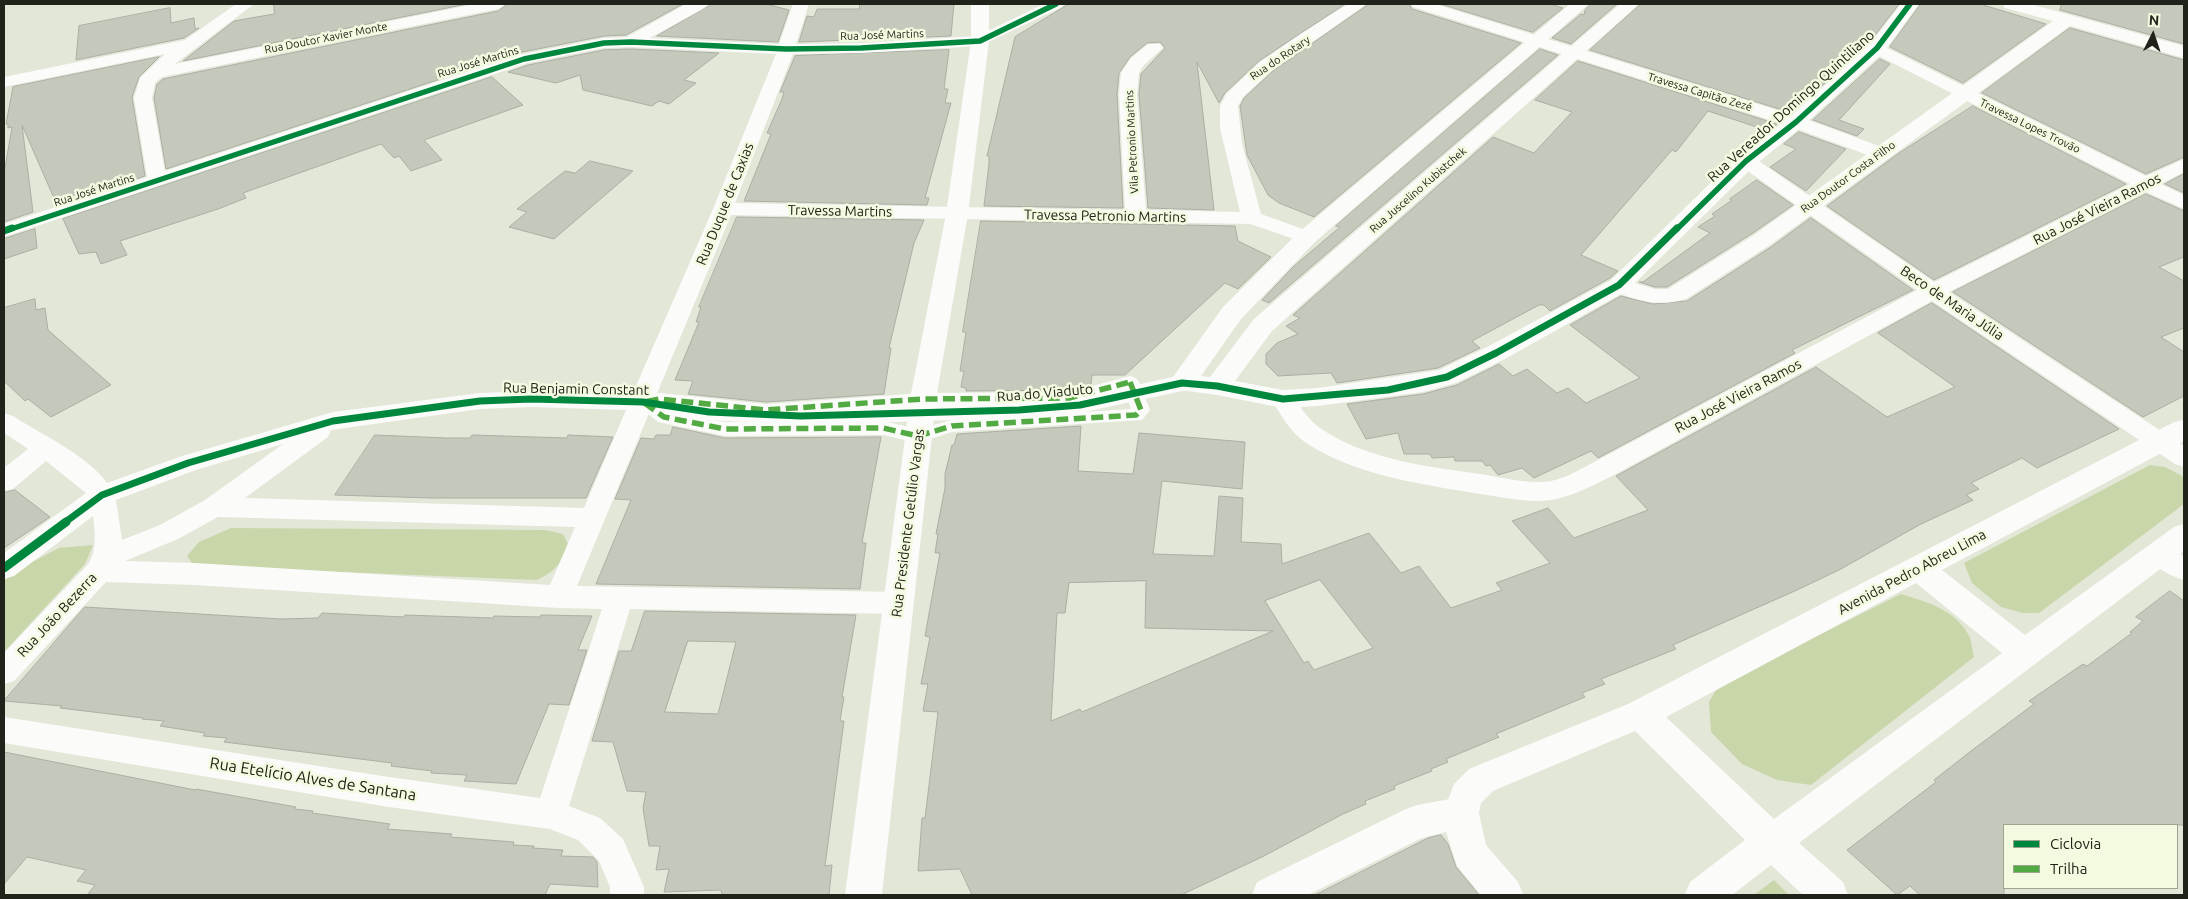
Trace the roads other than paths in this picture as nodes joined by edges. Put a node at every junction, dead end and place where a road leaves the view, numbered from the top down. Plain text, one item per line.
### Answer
1 (246, 4) edge
2 (498, 4) edge
3 (702, 4) edge
4 (801, 4) edge
5 (980, 4) edge
6 (1056, 4) edge
7 (1359, 4) edge
8 (1419, 4) edge
9 (1580, 4) edge
10 (1630, 4) edge
11 (1910, 4) edge
12 (2010, 4) edge
13 (2066, 20) junction
14 (980, 41) junction
15 (631, 42) junction
16 (1537, 42) junction
17 (195, 43) junction
18 (1154, 48) dead end
19 (1877, 48) junction
20 (786, 49) junction
21 (2184, 52) edge
22 (1575, 53) junction
23 (154, 73) junction
24 (4, 82) edge
25 (1964, 94) junction
26 (1796, 122) junction
27 (1880, 154) junction
28 (1746, 161) junction
29 (2184, 165) edge
30 (157, 181) junction
31 (2148, 183) junction
32 (2184, 203) edge
33 (1810, 206) junction
34 (723, 209) junction
35 (958, 214) junction
36 (1136, 216) junction
37 (1252, 218) junction
38 (4, 231) edge
39 (1307, 237) junction
40 (1619, 285) junction
41 (1933, 291) junction
42 (1232, 312) junction
43 (1263, 324) junction
44 (1182, 383) junction
45 (1217, 386) junction
46 (1283, 399) junction
47 (643, 402) junction
48 (917, 416) junction
49 (333, 421) junction
50 (4, 422) edge
51 (2176, 443) edge
52 (44, 448) junction
53 (4, 482) edge
54 (102, 495) junction
55 (214, 508) junction
56 (592, 518) junction
57 (2176, 552) edge
58 (103, 564) junction
59 (4, 568) edge
60 (1918, 568) junction
61 (559, 597) junction
62 (619, 599) junction
63 (898, 603) junction
64 (2026, 654) junction
65 (4, 672) edge
66 (1640, 714) junction
67 (4, 730) edge
68 (1461, 813) junction
69 (551, 814) junction
70 (1772, 842) junction
71 (627, 895) edge
72 (863, 895) edge
73 (1270, 895) edge
74 (1505, 895) edge
75 (1703, 895) edge
76 (1830, 895) edge

1 - 17 street
2 - 23 street, Rua Doutor Xavier Monte
3 - 15 street
4 - 20 street, Rua Duque de Caxias
5 - 14 street, Rua Presidente Getúlio Vargas
6 - 14 street
7 - 37 street, Rua do Rotary
8 - 16 street
9 - 16 street
10 - 22 street, Rua Juscelino Kubistchek
11 - 19 street, Rua Vereador Domingo Quintiliano
12 - 13 street
13 - 21 street
13 - 25 street, Rua Doutor Costa Filho
14 - 20 street, Rua José Martins
14 - 35 street, Rua Presidente Getúlio Vargas
15 - 20 street, Rua José Martins
15 - 30 street, Rua José Martins
16 - 22 street, Travessa Capitão Zezé
16 - 39 street
17 - 23 street
17 - 24 street
18 - 36 street, Vila Petronio Martins
19 - 25 street, Travessa Lopes Trovão
19 - 26 street, Rua Vereador Domingo Quintiliano
20 - 34 street, Rua Duque de Caxias
22 - 26 street, Travessa Capitão Zezé
22 - 43 street, Rua Juscelino Kubistchek
23 - 30 street
25 - 27 street, Rua Doutor Costa Filho
25 - 31 street, Travessa Lopes Trovão
26 - 27 street, Travessa Capitão Zezé
26 - 28 street, Rua Vereador Domingo Quintiliano
27 - 33 street, Rua Doutor Costa Filho
28 - 33 street, Beco de Maria Júlia
28 - 40 street, Rua Vereador Domingo Quintiliano
29 - 31 street, Rua José Vieira Ramos
30 - 38 street, Rua José Martins
31 - 32 street, Travessa Lopes Trovão
31 - 41 street, Rua José Vieira Ramos
33 - 40 street, Rua Doutor Costa Filho
33 - 41 street, Beco de Maria Júlia
34 - 35 street, Travessa Martins
34 - 47 street, Rua Duque de Caxias
35 - 36 street, Travessa Petronio Martins
35 - 48 street, Rua Presidente Getúlio Vargas
36 - 37 street, Travessa Petronio Martins
37 - 39 street, Travessa Petronio Martins
39 - 42 street
40 - 46 street, Rua Vereador Domingo Quintiliano
41 - 46 street, Rua José Vieira Ramos
41 - 51 street, Beco de Maria Júlia
42 - 43 street
42 - 44 street
43 - 45 street, Rua Juscelino Kubistchek
44 - 45 street, Rua Vereador Domingo Quintiliano
44 - 48 street, Rua do Viaduto
45 - 46 street, Rua Vereador Domingo Quintiliano
47 - 48 street, Rua Benjamin Constant
47 - 49 street, Rua Benjamin Constant
47 - 56 street, Rua Duque de Caxias
48 - 63 street, Rua Presidente Getúlio Vargas
49 - 54 street, Rua Benjamin Constant
49 - 55 street
50 - 52 street
51 - 60 street, Avenida Pedro Abreu Lima
52 - 53 street
52 - 54 street
54 - 58 street
54 - 59 street, Rua Benjamin Constant
55 - 56 street
55 - 58 street
56 - 61 street, Rua Duque de Caxias
57 - 64 street
58 - 61 street
58 - 65 street, Rua João Bezerra
60 - 64 street
60 - 66 street, Avenida Pedro Abreu Lima
61 - 62 street
62 - 63 street
62 - 69 street
63 - 72 street, Rua Presidente Getúlio Vargas
64 - 70 street
66 - 68 street, Avenida Pedro Abreu Lima
66 - 70 street
67 - 69 street, Rua Etelício Alves de Santana
68 - 73 street
68 - 74 street
69 - 71 street, Rua Etelício Alves de Santana
70 - 75 street
70 - 76 street

